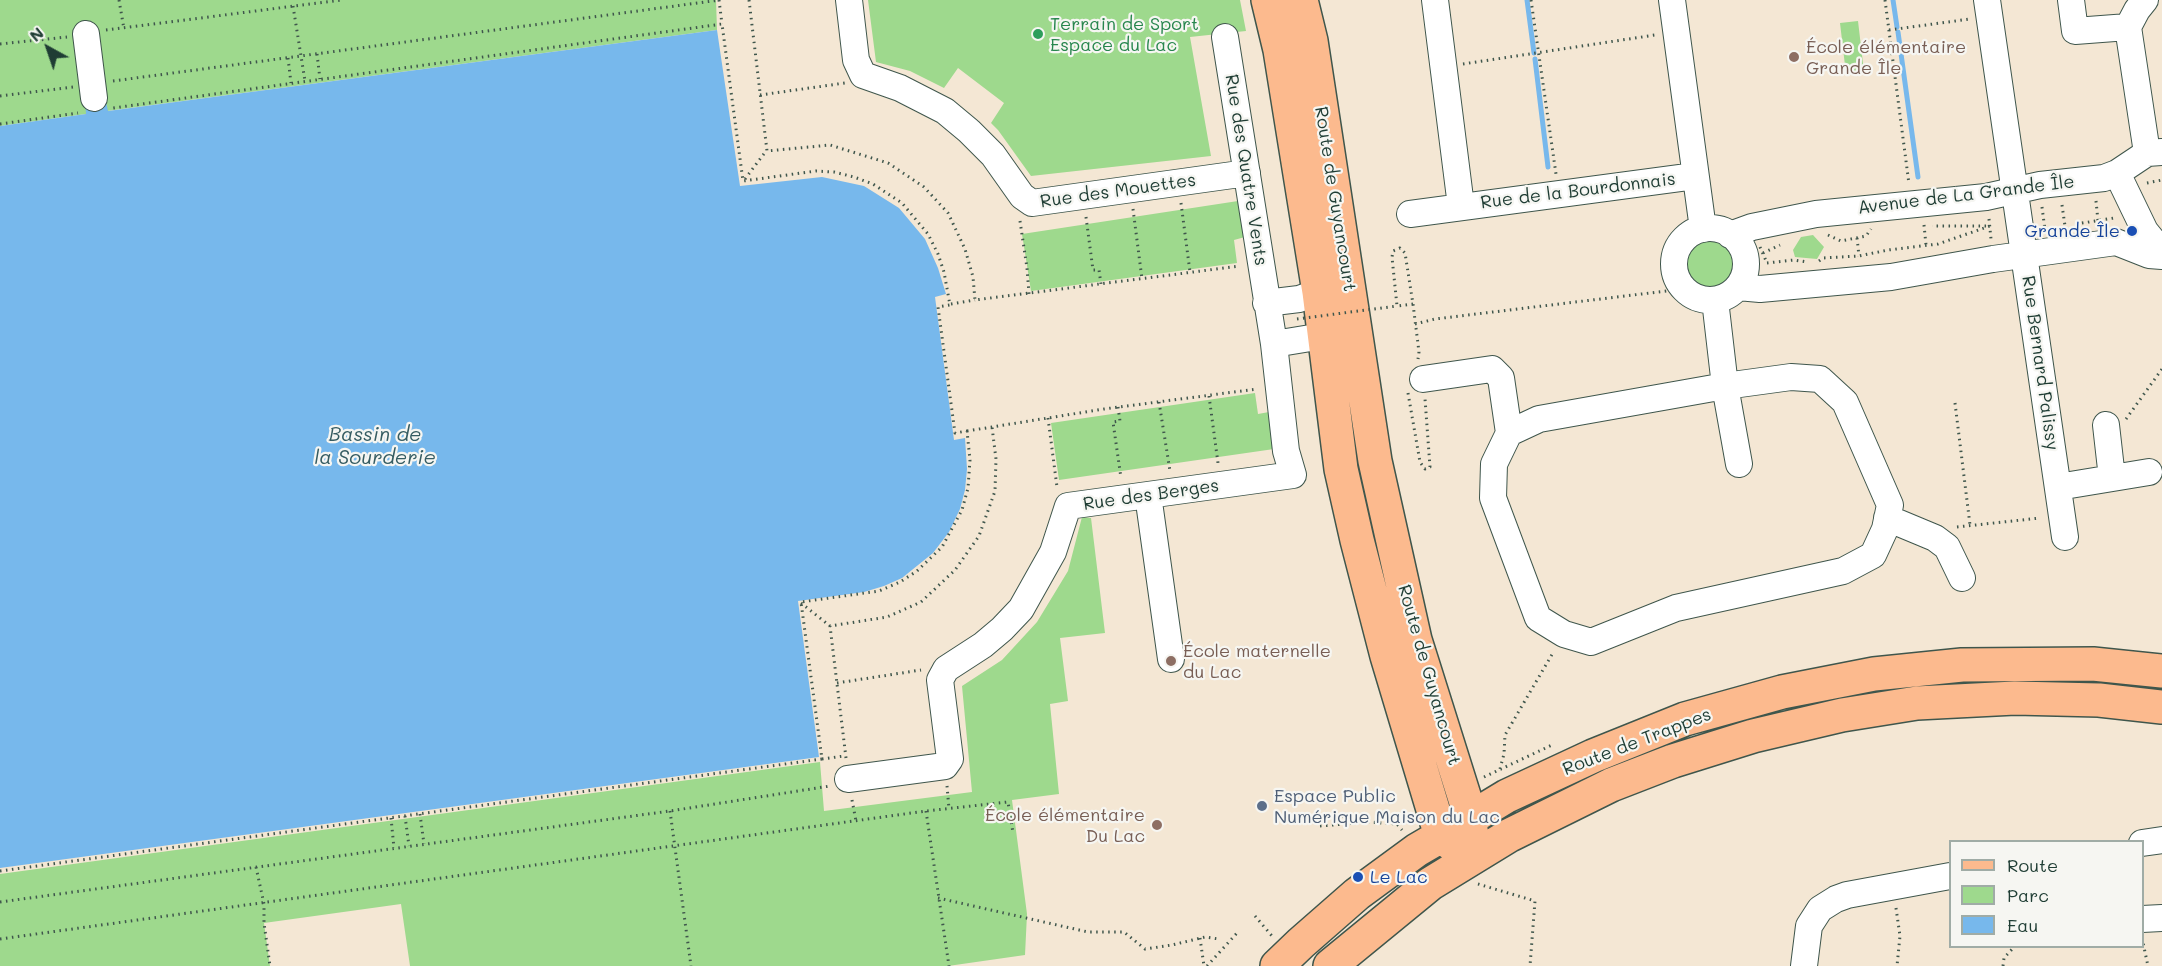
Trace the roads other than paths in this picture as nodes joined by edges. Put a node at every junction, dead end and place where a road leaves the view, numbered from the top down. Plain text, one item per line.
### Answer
1 (849, 0) edge
2 (1268, 0) edge
3 (1301, 0) edge
4 (1435, 0) edge
5 (1672, 0) edge
6 (2071, 0) edge
7 (2145, 0) edge
8 (1989, 8) edge
9 (2128, 27) junction
10 (1225, 37) dead end
11 (74, 39) road end
12 (99, 100) road end
13 (2155, 152) edge
14 (1246, 173) junction
15 (2117, 173) junction
16 (1695, 176) junction
17 (2014, 190) junction
18 (1461, 206) junction
19 (1410, 214) dead end
20 (1703, 229) junction
21 (1730, 234) junction
22 (2024, 254) junction
23 (2162, 254) edge
24 (1738, 287) junction
25 (1334, 291) junction
26 (1715, 300) junction
27 (1266, 303) junction
28 (1340, 333) junction
29 (1274, 344) junction
30 (1423, 379) dead end
31 (1725, 386) junction
32 (2115, 423) road end
33 (1509, 434) junction
34 (1739, 464) dead end
35 (2149, 472) dead end
36 (1293, 475) joint
37 (2112, 478) junction
38 (2058, 487) junction
39 (1148, 495) junction
40 (1887, 518) junction
41 (2063, 526) road end
42 (1962, 578) dead end
43 (1171, 659) dead end
44 (2162, 671) edge
45 (2162, 707) edge
46 (847, 767) road end
47 (1471, 818) junction
48 (1440, 836) junction
49 (2162, 840) edge
50 (2144, 843) edge
51 (1471, 870) junction
52 (1949, 876) edge
53 (2162, 918) edge
54 (2144, 919) edge
55 (1276, 953) edge
56 (1330, 966) edge
57 (1804, 966) edge

1 - 14 street, Rue des Mouettes
2 - 25 main road, Route de Guyancourt
3 - 25 main road, Route de Guyancourt
4 - 18 street, Rue de la Bourdonnais
5 - 16 street
6 - 9 street
7 - 9 street
8 - 17 street, Rue Bernard Palissy
9 - 13 street
10 - 14 street, Rue des Quatre Vents
11 - 12 street
13 - 15 street, Avenue de La Grande Île
14 - 27 street, Rue des Quatre Vents
15 - 17 street, Avenue de La Grande Île
15 - 23 street
16 - 18 street, Rue de la Bourdonnais
16 - 20 street
17 - 21 street, Avenue de La Grande Île
17 - 22 street, Rue Bernard Palissy
18 - 19 street, Rue de la Bourdonnais
20 - 21 street
20 - 26 street
21 - 24 street
22 - 23 street
22 - 24 street
22 - 38 street, Rue Bernard Palissy
24 - 26 street
25 - 27 street
25 - 28 main road, Route de Guyancourt
26 - 31 street
27 - 29 street, Rue des Quatre Vents
28 - 29 street
28 - 47 main road, Route de Guyancourt
28 - 48 main road, Route de Guyancourt
29 - 36 street, Rue des Quatre Vents
30 - 33 street
31 - 33 street
31 - 34 street
31 - 40 street
32 - 37 street
33 - 40 street
35 - 37 street
36 - 39 street, Rue des Berges
37 - 38 street
38 - 41 street, Rue Bernard Palissy
39 - 43 street
39 - 46 street, Rue des Berges
40 - 42 street
44 - 47 main road, Route de Trappes
45 - 51 main road, Route de Trappes
47 - 48 main road, Route de Trappes
47 - 51 main road, Route de Guyancourt
48 - 51 main road
48 - 55 main road, Route de Trappes
49 - 50 street
51 - 56 main road, Route de Trappes
52 - 57 street
53 - 54 street

